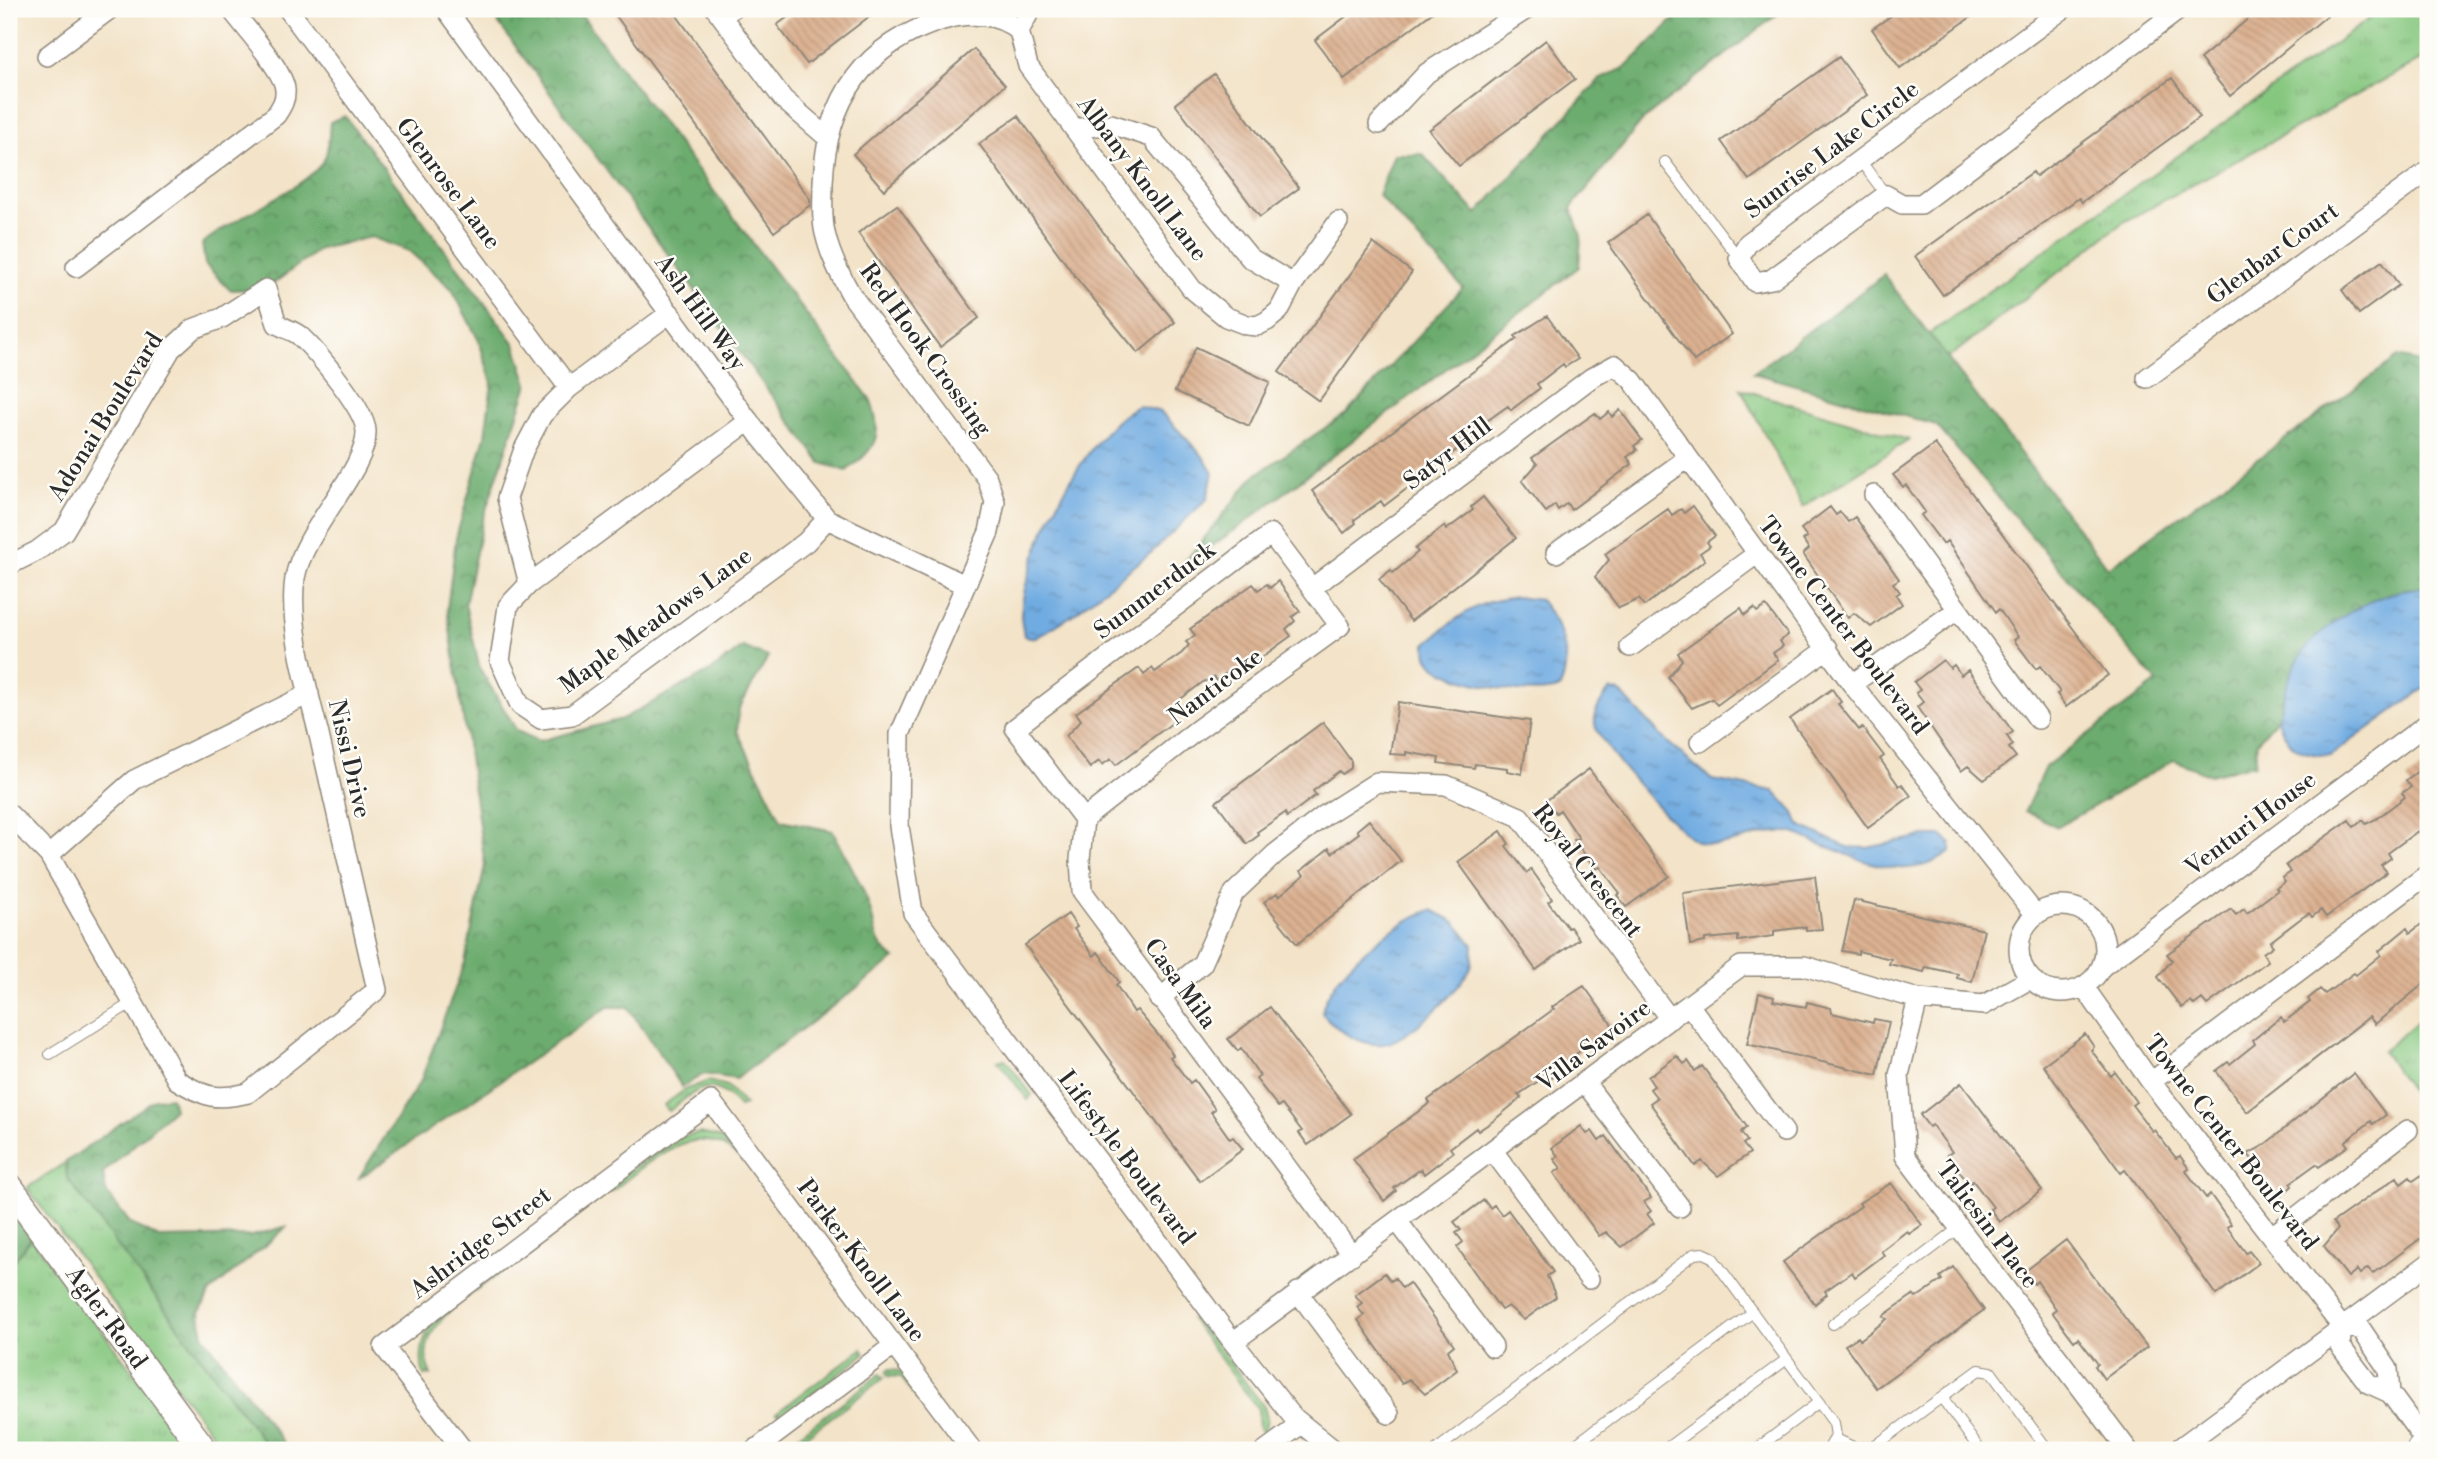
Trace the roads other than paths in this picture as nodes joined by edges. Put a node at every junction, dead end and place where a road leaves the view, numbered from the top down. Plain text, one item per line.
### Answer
1 (110, 9) edge
2 (231, 9) edge
3 (288, 9) edge
4 (446, 9) edge
5 (1031, 9) edge
6 (1527, 9) edge
7 (2063, 9) edge
8 (2180, 9) edge
9 (975, 12) edge
10 (727, 13) edge
11 (1019, 31) junction
12 (47, 56) dead end
13 (1379, 124) dead end
14 (1074, 129) junction
15 (828, 138) junction
16 (1859, 159) junction
17 (1665, 162) dead end
18 (2428, 171) edge
19 (1886, 195) junction
20 (1338, 222) dead end
21 (1739, 258) junction
22 (76, 267) dead end
23 (1293, 284) junction
24 (670, 313) junction
25 (299, 336) joint
26 (1615, 365) joint
27 (2147, 378) dead end
28 (569, 388) junction
29 (749, 421) junction
30 (1688, 458) junction
31 (1874, 495) dead end
32 (827, 519) junction
33 (1556, 553) dead end
34 (1758, 553) junction
35 (9, 565) edge
36 (529, 584) junction
37 (965, 585) junction
38 (1312, 588) junction
39 (1957, 610) junction
40 (1629, 647) dead end
41 (1828, 648) junction
42 (1852, 684) junction
43 (309, 694) junction
44 (2038, 719) dead end
45 (2428, 723) edge
46 (1700, 742) dead end
47 (9, 814) edge
48 (1084, 819) junction
49 (49, 855) junction
50 (2428, 874) edge
51 (908, 877) joint
52 (2035, 914) junction
53 (2103, 966) junction
54 (2030, 979) junction
55 (2084, 987) junction
56 (1159, 999) junction
57 (1918, 999) junction
58 (133, 1002) junction
59 (1689, 1005) junction
60 (1670, 1019) junction
61 (50, 1054) dead end
62 (2151, 1082) junction
63 (1585, 1083) junction
64 (711, 1101) joint
65 (2408, 1130) dead end
66 (1784, 1132) dead end
67 (1493, 1151) junction
68 (9, 1186) edge
69 (1680, 1207) dead end
70 (1398, 1222) junction
71 (1959, 1228) junction
72 (2272, 1236) junction
73 (1352, 1255) junction
74 (2428, 1264) edge
75 (1589, 1279) dead end
76 (1298, 1293) junction
77 (1753, 1312) junction
78 (1833, 1324) dead end
79 (2342, 1327) junction
80 (1233, 1342) junction
81 (893, 1346) junction
82 (1493, 1347) dead end
83 (1787, 1359) junction
84 (2390, 1393) junction
85 (1941, 1398) junction
86 (1819, 1402) junction
87 (1390, 1414) dead end
88 (1301, 1424) junction
89 (1836, 1439) junction
90 (2428, 1445) edge
91 (204, 1450) edge
92 (463, 1450) edge
93 (755, 1450) edge
94 (972, 1450) edge
95 (1266, 1450) edge
96 (1334, 1450) edge
97 (1436, 1450) edge
98 (1568, 1450) edge
99 (1664, 1450) edge
100 (1755, 1450) edge
101 (1828, 1450) edge
102 (1980, 1450) edge
103 (2048, 1450) edge
104 (2128, 1450) edge
105 (2177, 1450) edge
106 (2422, 1450) edge

1 - 12 street
2 - 22 street
3 - 28 street, Glenrose Lane
4 - 24 street, Ash Hill Way
5 - 11 street
6 - 13 street
7 - 16 street, Sunrise Lake Circle
8 - 19 street
9 - 11 street, Red Hook Crossing
9 - 15 street, Red Hook Crossing
10 - 15 street
11 - 14 street, Albany Knoll Lane
14 - 23 street
14 - 23 street, Albany Knoll Lane
15 - 37 street, Red Hook Crossing
16 - 19 lane
16 - 21 street, Sunrise Lake Circle
17 - 21 lane
18 - 27 street, Glenbar Court
19 - 21 street
20 - 23 street
24 - 28 street
24 - 29 street, Ash Hill Way
25 - 35 street, Adonai Boulevard
25 - 43 street, Nissi Drive
26 - 30 street, Towne Center Boulevard
26 - 38 street, Satyr Hill
28 - 36 street
29 - 32 street, Ash Hill Way
29 - 36 street
30 - 33 street
30 - 34 street, Towne Center Boulevard
31 - 39 street
32 - 36 street, Maple Meadows Lane
32 - 37 street, Ash Hill Way
34 - 40 street
34 - 41 street, Towne Center Boulevard
37 - 51 street, Red Hook Crossing
38 - 48 street, Nanticoke
38 - 48 street, Summerduck
39 - 42 street
39 - 44 street
41 - 42 street, Towne Center Boulevard
41 - 46 street
42 - 52 street, Towne Center Boulevard
43 - 49 street
43 - 58 street, Nissi Drive
45 - 53 street, Venturi House
47 - 49 street
48 - 56 street, Casa Mila
49 - 58 street
50 - 62 street
51 - 80 street, Lifestyle Boulevard
52 - 53 street
52 - 54 street
53 - 55 street
54 - 55 street
54 - 57 street, Villa Savoire
55 - 62 street, Towne Center Boulevard
56 - 60 street, Royal Crescent
56 - 73 street, Casa Mila
57 - 59 street, Villa Savoire
57 - 71 street, Taliesin Place
58 - 61 lane
59 - 60 street, Villa Savoire
59 - 66 street
60 - 63 street, Villa Savoire
62 - 72 street, Towne Center Boulevard
63 - 67 street, Villa Savoire
63 - 69 street
64 - 81 street, Parker Knoll Lane
64 - 92 street, Ashridge Street
65 - 72 street
67 - 70 street, Villa Savoire
67 - 75 street
68 - 91 main road, Agler Road
70 - 73 street, Villa Savoire
70 - 82 street
71 - 78 lane
71 - 104 street, Taliesin Place
72 - 79 street, Towne Center Boulevard
73 - 76 street, Villa Savoire
74 - 79 street
76 - 80 street, Villa Savoire
76 - 87 street
77 - 83 lane
77 - 97 lane
77 - 98 lane
79 - 84 street, Towne Center Boulevard
79 - 84 street, Towne Center Boulevard
79 - 105 street
80 - 88 street, Lifestyle Boulevard
81 - 93 street
81 - 94 street, Parker Knoll Lane
83 - 86 lane
83 - 99 lane
84 - 90 street, Towne Center Boulevard
85 - 89 lane
85 - 102 lane
85 - 103 lane
86 - 89 lane
86 - 100 lane
88 - 95 street
88 - 96 street, Lifestyle Boulevard
89 - 101 lane
90 - 106 main road

